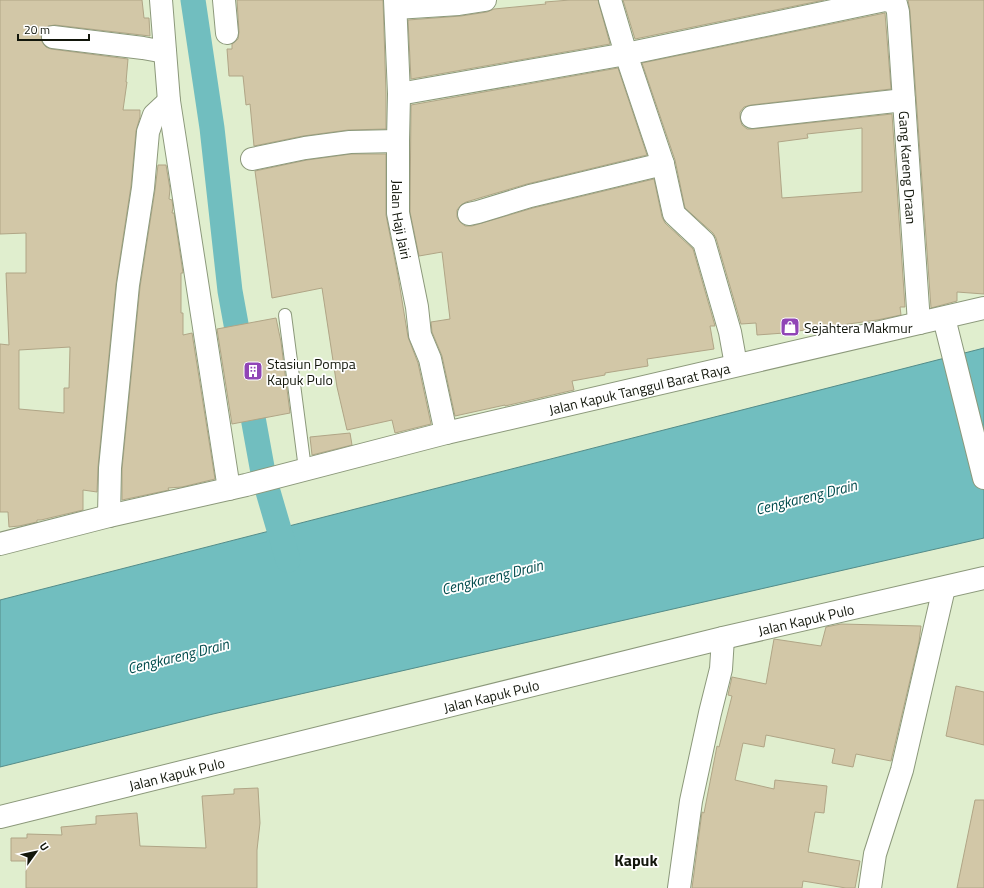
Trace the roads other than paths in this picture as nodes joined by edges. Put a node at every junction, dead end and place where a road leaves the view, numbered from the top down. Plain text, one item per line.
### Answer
1 (161, 0) edge
2 (224, 0) edge
3 (610, 0) edge
4 (476, 1) edge
5 (395, 4) edge
6 (890, 4) edge
7 (228, 33) dead end
8 (53, 37) dead end
9 (165, 52) junction
10 (626, 54) junction
11 (399, 94) junction
12 (904, 100) junction
13 (169, 101) junction
14 (752, 118) dead end
15 (398, 141) junction
16 (252, 158) dead end
17 (663, 164) junction
18 (469, 214) dead end
19 (984, 308) edge
20 (285, 315) dead end
21 (919, 324) junction
22 (947, 328) junction
23 (736, 365) junction
24 (446, 433) junction
25 (300, 470) junction
26 (984, 478) edge
27 (237, 487) junction
28 (109, 516) junction
29 (0, 544) edge
30 (984, 578) edge
31 (944, 588) junction
32 (723, 638) junction
33 (0, 817) edge
34 (679, 888) edge
35 (870, 888) edge

1 - 9 street
2 - 7 street
3 - 10 street
4 - 5 street
5 - 11 street, Jalan Haji Jairi
6 - 10 street
6 - 12 street, Gang Kareng Draan
8 - 9 street
9 - 13 street
10 - 11 street
10 - 17 street
11 - 15 street, Jalan Haji Jairi
12 - 14 street
12 - 21 street, Gang Kareng Draan
13 - 27 street
13 - 28 street
15 - 16 street
15 - 24 street, Jalan Haji Jairi
17 - 18 street
17 - 23 street
19 - 22 street, Jalan Kapuk Tanggul Barat Raya
20 - 25 lane
21 - 22 street, Jalan Kapuk Tanggul Barat Raya
21 - 23 street, Jalan Kapuk Tanggul Barat Raya
22 - 26 street
23 - 24 street, Jalan Kapuk Tanggul Barat Raya
24 - 25 street, Jalan Kapuk Tanggul Barat Raya
25 - 27 street
27 - 28 street
28 - 29 street
30 - 31 street, Jalan Kapuk Pulo
31 - 32 street, Jalan Kapuk Pulo
31 - 35 street
32 - 33 street, Jalan Kapuk Pulo
32 - 34 street

